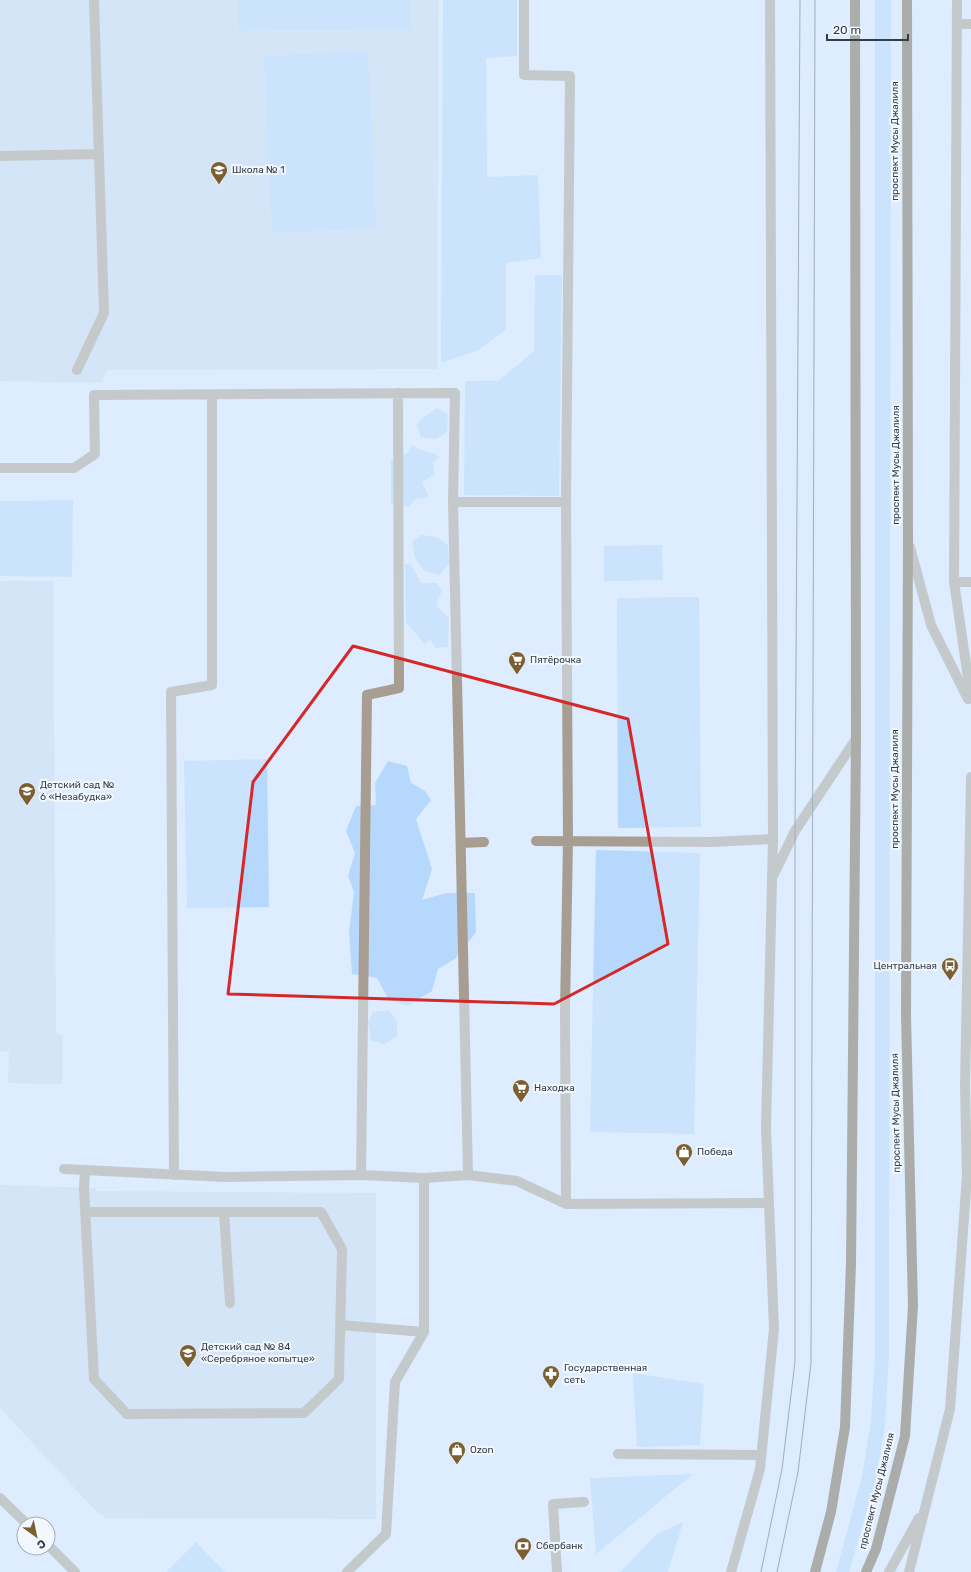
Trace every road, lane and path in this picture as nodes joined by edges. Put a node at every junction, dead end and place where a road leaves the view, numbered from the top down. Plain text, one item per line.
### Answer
1 (94, 0) edge
2 (524, 0) edge
3 (770, 0) edge
4 (855, 0) edge
5 (907, 0) edge
6 (957, 0) edge
7 (957, 24) junction
8 (971, 24) edge
9 (99, 154) junction
10 (0, 156) edge
11 (77, 370) dead end
12 (398, 393) junction
13 (212, 395) junction
14 (0, 468) edge
15 (453, 502) junction
16 (566, 502) junction
17 (908, 541) junction
18 (954, 582) junction
19 (971, 582) edge
20 (971, 698) edge
21 (971, 705) edge
22 (856, 739) junction
23 (971, 777) edge
24 (774, 839) junction
25 (536, 841) dead end
26 (568, 841) junction
27 (484, 842) dead end
28 (461, 843) junction
29 (772, 878) junction
30 (968, 1088) edge
31 (64, 1169) dead end
32 (85, 1170) junction
33 (174, 1175) junction
34 (361, 1175) junction
35 (468, 1175) junction
36 (424, 1178) junction
37 (768, 1203) junction
38 (566, 1204) junction
39 (86, 1212) junction
40 (224, 1212) junction
41 (230, 1303) dead end
42 (341, 1325) junction
43 (424, 1332) junction
44 (618, 1454) dead end
45 (761, 1454) junction
46 (0, 1498) edge
47 (584, 1502) dead end
48 (926, 1504) junction
49 (19, 1516) edge
50 (56, 1553) edge
51 (75, 1572) edge
52 (347, 1572) edge
53 (557, 1572) edge
54 (731, 1572) edge
55 (814, 1572) edge
56 (866, 1572) edge
57 (889, 1572) edge
58 (909, 1572) edge

1 - 9 street
2 - 16 street
3 - 24 street
4 - 22 main road
5 - 17 main road, проспект Мусы Джалиля
6 - 7 street
7 - 8 street
7 - 18 street
9 - 10 street
9 - 11 street
12 - 13 street
12 - 15 street
12 - 34 street
13 - 14 street
13 - 33 street
15 - 16 street
15 - 28 street
16 - 26 street
17 - 21 street
17 - 56 main road, проспект Мусы Джалиля
18 - 19 street
18 - 20 street
22 - 29 street
22 - 55 main road
23 - 30 street
24 - 26 street
24 - 29 street
25 - 26 street
26 - 38 street
27 - 28 street
28 - 35 street
29 - 37 street
30 - 48 street
31 - 32 street
32 - 33 street
32 - 39 street
33 - 34 street
34 - 36 street
35 - 36 street
35 - 38 street
36 - 43 street
37 - 38 street
37 - 45 street
39 - 40 street
39 - 42 street
40 - 41 street
40 - 42 street
42 - 43 street
43 - 52 street
44 - 45 street
45 - 54 street
46 - 49 street
47 - 53 street
48 - 57 street
48 - 58 street
50 - 51 street

